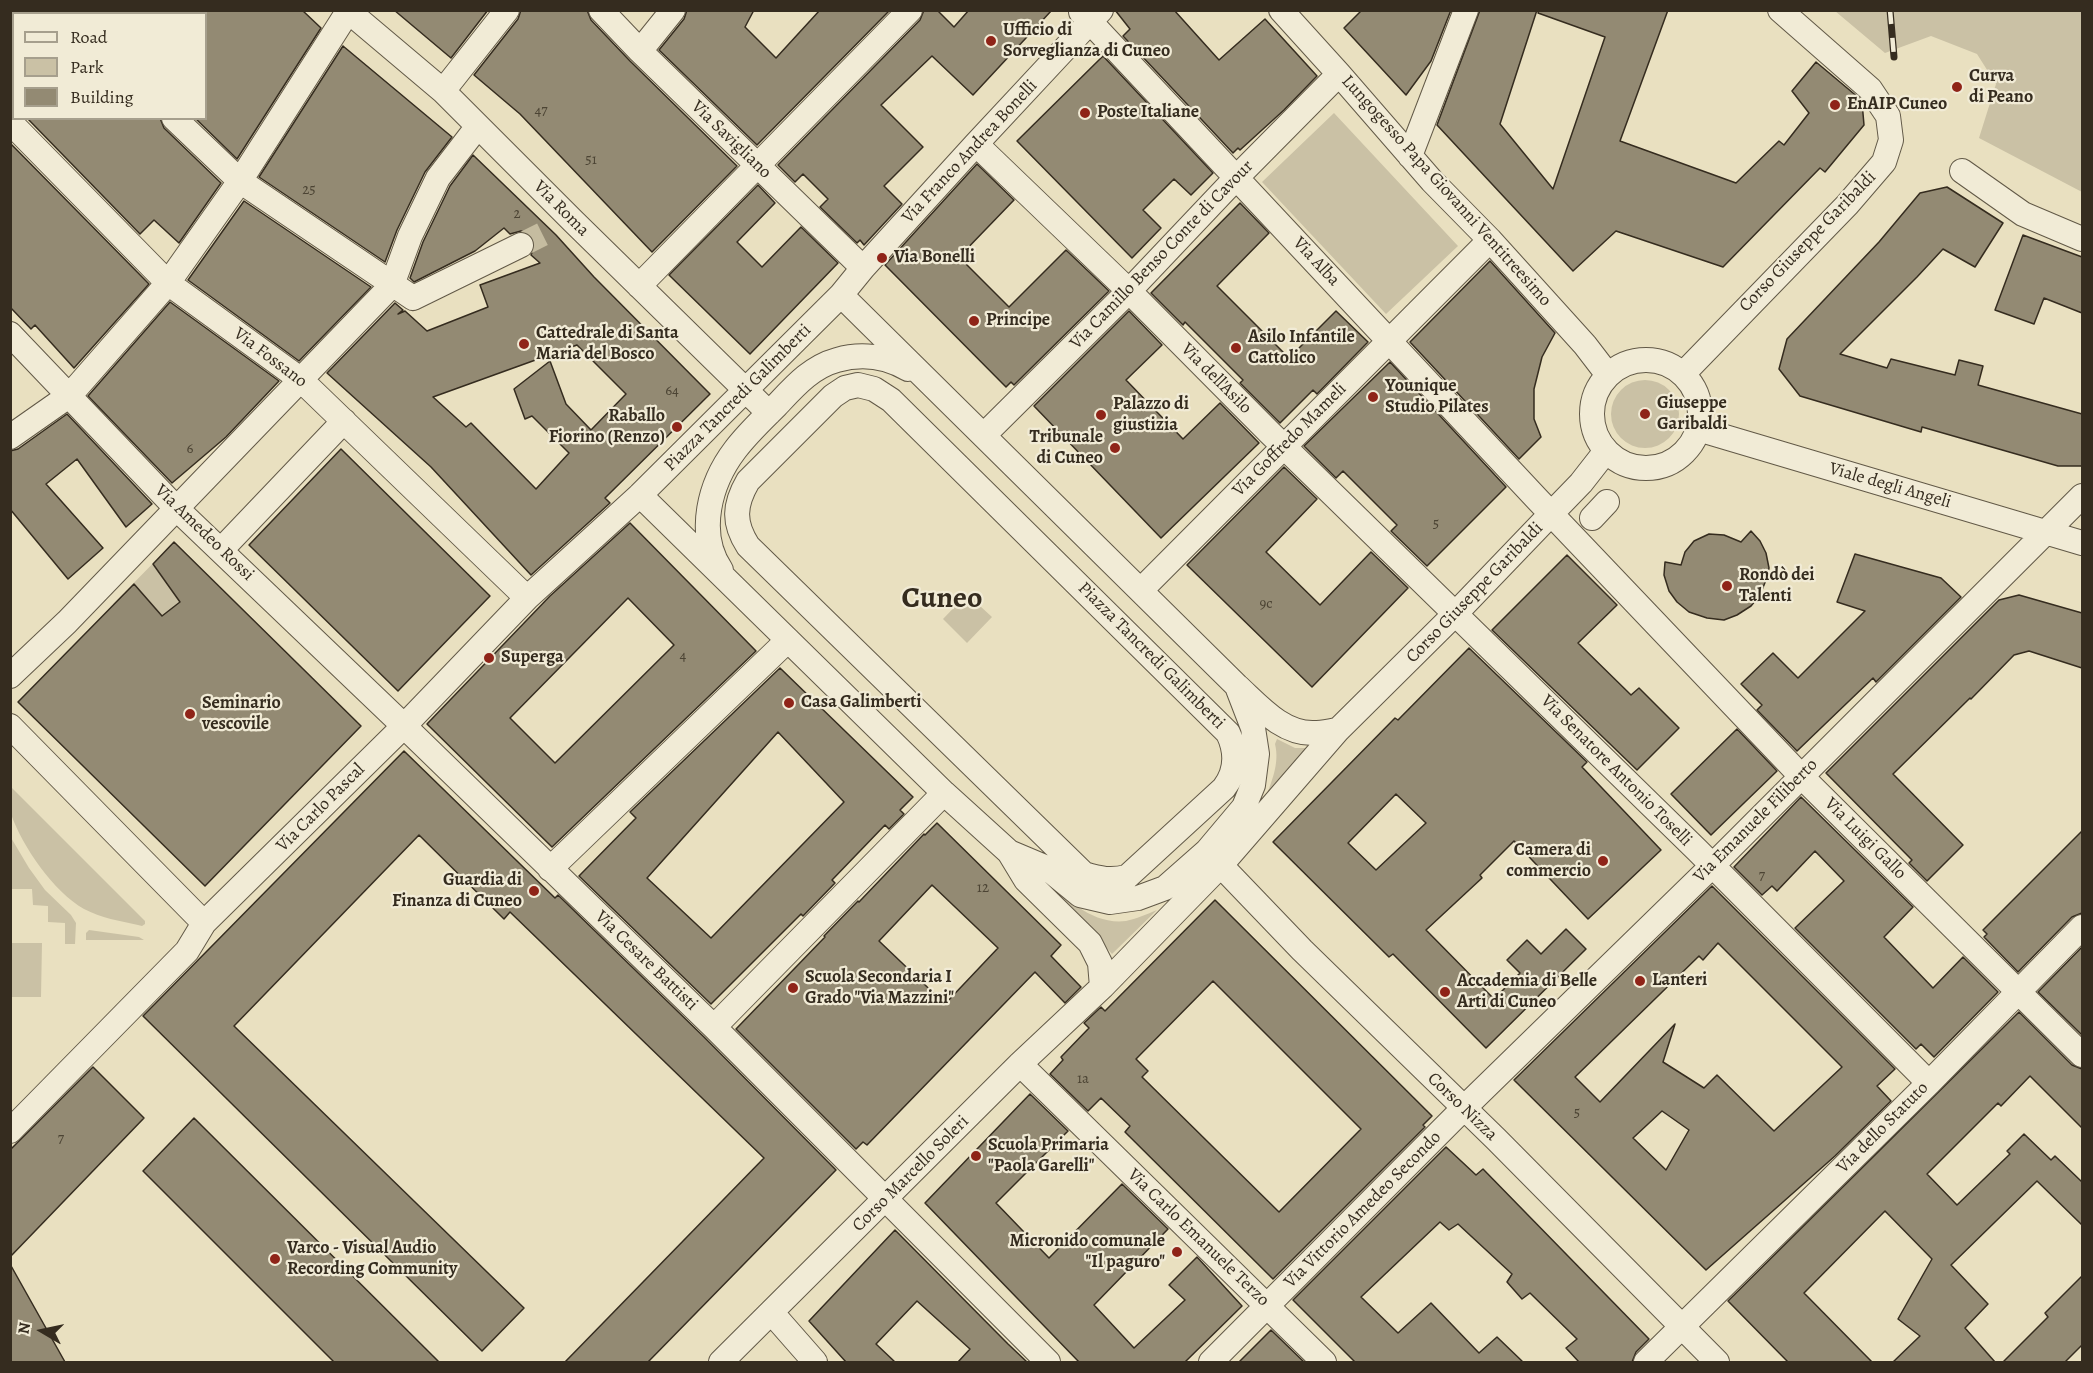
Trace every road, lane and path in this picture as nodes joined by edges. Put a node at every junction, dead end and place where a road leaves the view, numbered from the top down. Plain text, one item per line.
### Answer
1 (507, 10) edge
2 (601, 10) edge
3 (673, 10) edge
4 (910, 10) edge
5 (1281, 10) edge
6 (1466, 10) edge
7 (1780, 10) edge
8 (348, 11) edge
9 (1090, 14) edge
10 (640, 51) junction
11 (1339, 74) junction
12 (443, 90) junction
13 (176, 120) edge
14 (10, 122) edge
15 (478, 126) junction
16 (976, 144) junction
17 (1410, 156) junction
18 (757, 167) junction
19 (1962, 171) dead end
20 (1236, 177) junction
21 (240, 181) junction
22 (2082, 239) edge
23 (1490, 240) junction
24 (521, 244) tunnel mouth
25 (863, 268) junction
26 (168, 283) junction
27 (392, 285) junction
28 (639, 286) junction
29 (1130, 291) junction
30 (841, 296) junction
31 (10, 334) edge
32 (1389, 340) junction
33 (1683, 374) junction
34 (1608, 375) junction
35 (300, 379) junction
36 (925, 380) junction
37 (746, 390) junction
38 (70, 395) junction
39 (769, 412) junction
40 (344, 421) junction
41 (1698, 429) junction
42 (984, 435) junction
43 (10, 437) edge
44 (1284, 446) junction
45 (1606, 451) junction
46 (757, 471) joint
47 (640, 495) junction
48 (2082, 496) edge
49 (177, 509) junction
50 (1551, 514) junction
51 (2045, 532) junction
52 (2082, 543) edge
53 (221, 550) junction
54 (730, 584) junction
55 (1141, 590) junction
56 (527, 598) junction
57 (1456, 613) junction
58 (788, 640) junction
59 (10, 676) edge
60 (1237, 686) junction
61 (10, 726) edge
62 (404, 726) junction
63 (1338, 730) junction
64 (1801, 776) junction
65 (944, 793) junction
66 (1009, 852) junction
67 (1214, 858) junction
68 (1712, 866) junction
69 (550, 869) junction
70 (204, 923) junction
71 (2082, 927) edge
72 (1102, 987) junction
73 (2019, 990) junction
74 (714, 1027) junction
75 (2082, 1055) edge
76 (1020, 1064) junction
77 (1929, 1083) junction
78 (1464, 1108) junction
79 (10, 1131) edge
80 (885, 1198) junction
81 (1268, 1306) junction
82 (772, 1313) junction
83 (1682, 1326) junction
84 (721, 1362) edge
85 (815, 1362) edge
86 (1048, 1362) edge
87 (1211, 1362) edge
88 (1324, 1362) edge
89 (1646, 1362) edge
90 (1717, 1362) edge

1 - 12 street
2 - 10 street, Via Savigliano
3 - 10 street
4 - 18 street
5 - 11 street, Lungogesso Papa Giovanni Ventitreesimo
6 - 17 street
7 - 33 street, Corso Giuseppe Garibaldi
8 - 12 street, Via Roma
8 - 21 street
9 - 16 street, Via Franco Andrea Bonelli
9 - 20 street, Via Alba
10 - 18 street, Via Savigliano
11 - 17 street, Lungogesso Papa Giovanni Ventitreesimo
11 - 20 street, Via Camillo Benso Conte di Cavour
12 - 15 street, Via Roma
13 - 21 street
14 - 26 street, Via Fossano
15 - 27 street
15 - 28 street, Via Roma
16 - 25 street, Via Franco Andrea Bonelli
16 - 29 street, Via dell'Asilo
17 - 23 street, Lungogesso Papa Giovanni Ventitreesimo
18 - 25 street, Via Savigliano
18 - 28 street
19 - 22 street
20 - 29 street, Via Camillo Benso Conte di Cavour
20 - 32 street, Via Alba
21 - 26 street
21 - 27 street
23 - 32 street, Via Goffredo Mameli
23 - 34 street, Lungogesso Papa Giovanni Ventitreesimo
24 - 27 street
25 - 30 street, Via Franco Andrea Bonelli
26 - 35 street, Via Fossano
26 - 38 street
27 - 35 street
28 - 37 street, Via Roma
29 - 42 street, Via Camillo Benso Conte di Cavour
29 - 44 street, Via dell'Asilo
30 - 36 street, Piazza Tancredi Galimberti
30 - 37 street, Piazza Tancredi Galimberti
31 - 38 street, Via Amedeo Rossi
32 - 44 street, Via Goffredo Mameli
32 - 50 street, Via Alba
33 - 34 street
33 - 41 street
34 - 45 street
35 - 40 street, Via Fossano
35 - 49 street
36 - 39 street, Piazza Tancredi Galimberti
36 - 42 street, Piazza Tancredi Galimberti
37 - 39 street, Via Roma
37 - 47 street, Piazza Tancredi Galimberti
38 - 43 street
38 - 49 street, Via Amedeo Rossi
39 - 54 street, Piazza Tancredi Galimberti
40 - 53 street
40 - 56 street, Via Fossano
41 - 45 street
41 - 51 street, Viale degli Angeli
42 - 55 street, Piazza Tancredi Galimberti
44 - 55 street, Via Goffredo Mameli
44 - 57 street, Via dell'Asilo
45 - 50 street, Corso Giuseppe Garibaldi
46 - 46 street, Piazza Tancredi Galimberti
47 - 54 street, Piazza Tancredi Galimberti
47 - 56 street, Via Carlo Pascal
48 - 51 street, Via Emanuele Filiberto
49 - 53 street, Via Amedeo Rossi
49 - 59 street
50 - 57 street, Corso Giuseppe Garibaldi
50 - 64 street, Via Luigi Gallo
51 - 52 street, Viale degli Angeli
51 - 64 street, Via Emanuele Filiberto
53 - 62 street, Via Amedeo Rossi
54 - 58 street, Piazza Tancredi Galimberti
55 - 60 street, Piazza Tancredi Galimberti
56 - 62 street, Via Carlo Pascal
57 - 63 street, Corso Giuseppe Garibaldi
57 - 68 street, Via Senatore Antonio Toselli
58 - 65 street, Piazza Tancredi Galimberti
58 - 69 street
60 - 63 street, Piazza Tancredi Galimberti
60 - 67 street, Piazza Tancredi Galimberti
61 - 70 street
62 - 69 street, Via Cesare Battisti
62 - 70 street, Via Carlo Pascal
63 - 67 street, Piazza Tancredi Galimberti
64 - 68 street, Via Emanuele Filiberto
64 - 73 street, Via Luigi Gallo
65 - 66 street, Piazza Tancredi Galimberti
65 - 74 street
66 - 67 street, Piazza Tancredi Galimberti
66 - 72 street, Piazza Tancredi Galimberti
67 - 72 street, Piazza Tancredi Galimberti
67 - 78 street, Corso Nizza
68 - 77 street, Via Senatore Antonio Toselli
68 - 78 street, Via Emanuele Filiberto
69 - 74 street, Via Cesare Battisti
70 - 79 street, Via Carlo Pascal
71 - 73 street, Via dello Statuto
72 - 76 street, Corso Marcello Soleri
73 - 75 street, Via Luigi Gallo
73 - 77 street, Via dello Statuto
74 - 80 street, Via Cesare Battisti
76 - 80 street, Corso Marcello Soleri
76 - 81 street, Via Carlo Emanuele Terzo
77 - 83 street, Via dello Statuto
78 - 81 street, Via Vittorio Amedeo Secondo
78 - 83 street, Corso Nizza
80 - 82 street, Corso Marcello Soleri
80 - 86 street, Via Cesare Battisti
81 - 87 street, Via Vittorio Amedeo Secondo
81 - 88 street, Via Carlo Emanuele Terzo
82 - 84 street, Corso Marcello Soleri
82 - 85 street
83 - 89 street, Via dello Statuto
83 - 90 street, Corso Nizza

